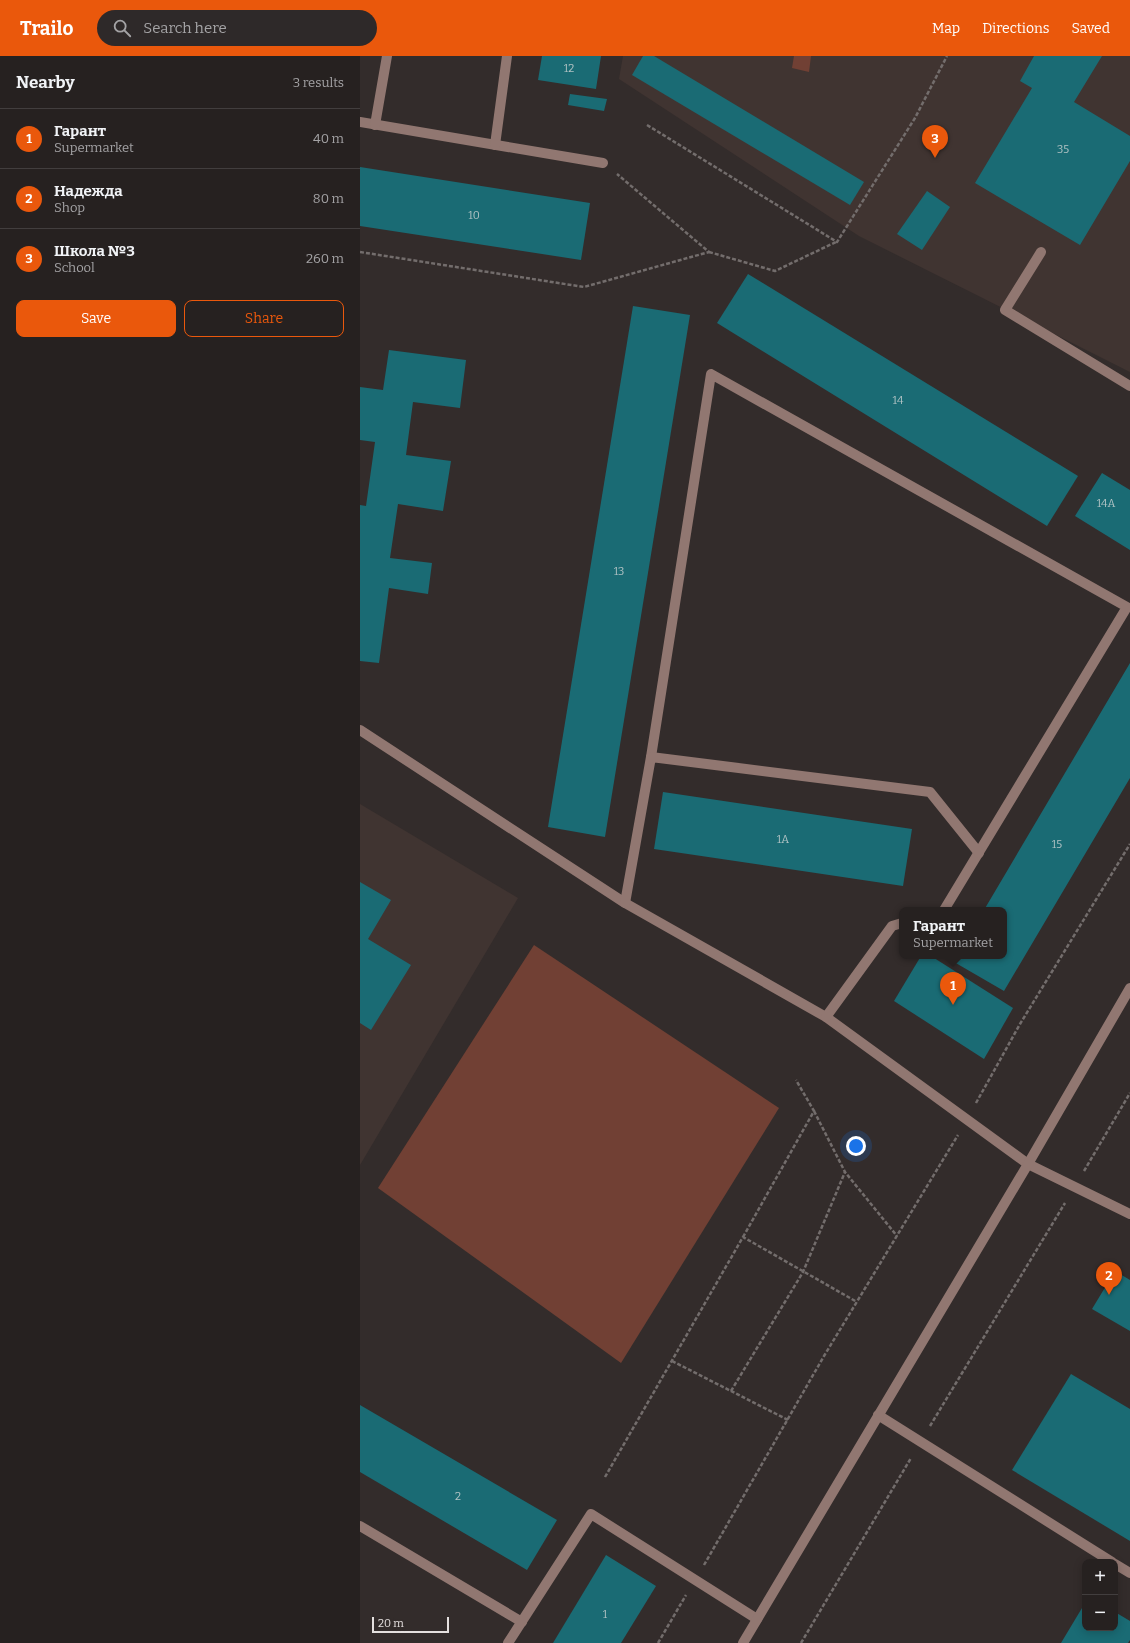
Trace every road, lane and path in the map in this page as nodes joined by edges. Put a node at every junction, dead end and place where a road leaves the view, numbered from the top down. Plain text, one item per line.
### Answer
1 (388, 56) edge
2 (508, 56) edge
3 (947, 56) edge
4 (360, 122) edge
5 (375, 125) junction
6 (647, 125) dead end
7 (494, 145) junction
8 (604, 163) joint
9 (837, 242) junction
10 (360, 252) edge
11 (709, 252) junction
12 (1040, 252) dead end
13 (1130, 386) edge
14 (1129, 605) edge
15 (360, 730) edge
16 (651, 757) junction
17 (1130, 844) edge
18 (979, 853) junction
19 (625, 903) junction
20 (946, 907) edge
21 (899, 924) edge
22 (1130, 988) edge
23 (826, 1018) junction
24 (796, 1080) dead end
25 (1130, 1093) edge
26 (814, 1111) junction
27 (966, 1120) junction
28 (1028, 1164) junction
29 (845, 1172) junction
30 (1074, 1187) junction
31 (1130, 1214) edge
32 (897, 1236) junction
33 (743, 1237) junction
34 (803, 1272) junction
35 (857, 1302) junction
36 (672, 1360) junction
37 (731, 1391) junction
38 (878, 1415) junction
39 (788, 1420) junction
40 (921, 1442) junction
41 (605, 1477) dead end
42 (360, 1526) edge
43 (1108, 1559) edge
44 (1118, 1566) edge
45 (1130, 1573) edge
46 (695, 1580) junction
47 (757, 1619) junction
48 (522, 1622) junction
49 (508, 1643) edge
50 (658, 1643) edge
51 (743, 1643) edge
52 (801, 1643) edge

1 - 5 street
2 - 7 street
3 - 9 path
4 - 5 street
5 - 7 street
6 - 9 path
7 - 8 street
8 - 11 path
9 - 11 path
10 - 11 path
12 - 13 street
14 - 16 street
14 - 18 street
15 - 19 street
16 - 18 street
16 - 19 street
17 - 27 path
18 - 20 street
19 - 23 street
21 - 23 street
22 - 28 street
23 - 27 street
24 - 26 path
25 - 30 path
26 - 29 path
26 - 33 path
27 - 28 street
27 - 32 path
28 - 30 street
28 - 38 street
29 - 32 path
29 - 34 path
30 - 31 street
30 - 40 path
32 - 35 path
33 - 34 path
33 - 36 path
34 - 35 path
34 - 37 path
35 - 39 path
36 - 37 path
36 - 41 path
37 - 39 path
38 - 40 street
38 - 47 street
39 - 46 path
40 - 43 street
40 - 52 path
42 - 48 street
44 - 45 street
46 - 47 street
46 - 48 street
46 - 50 path
47 - 51 street
48 - 49 street

